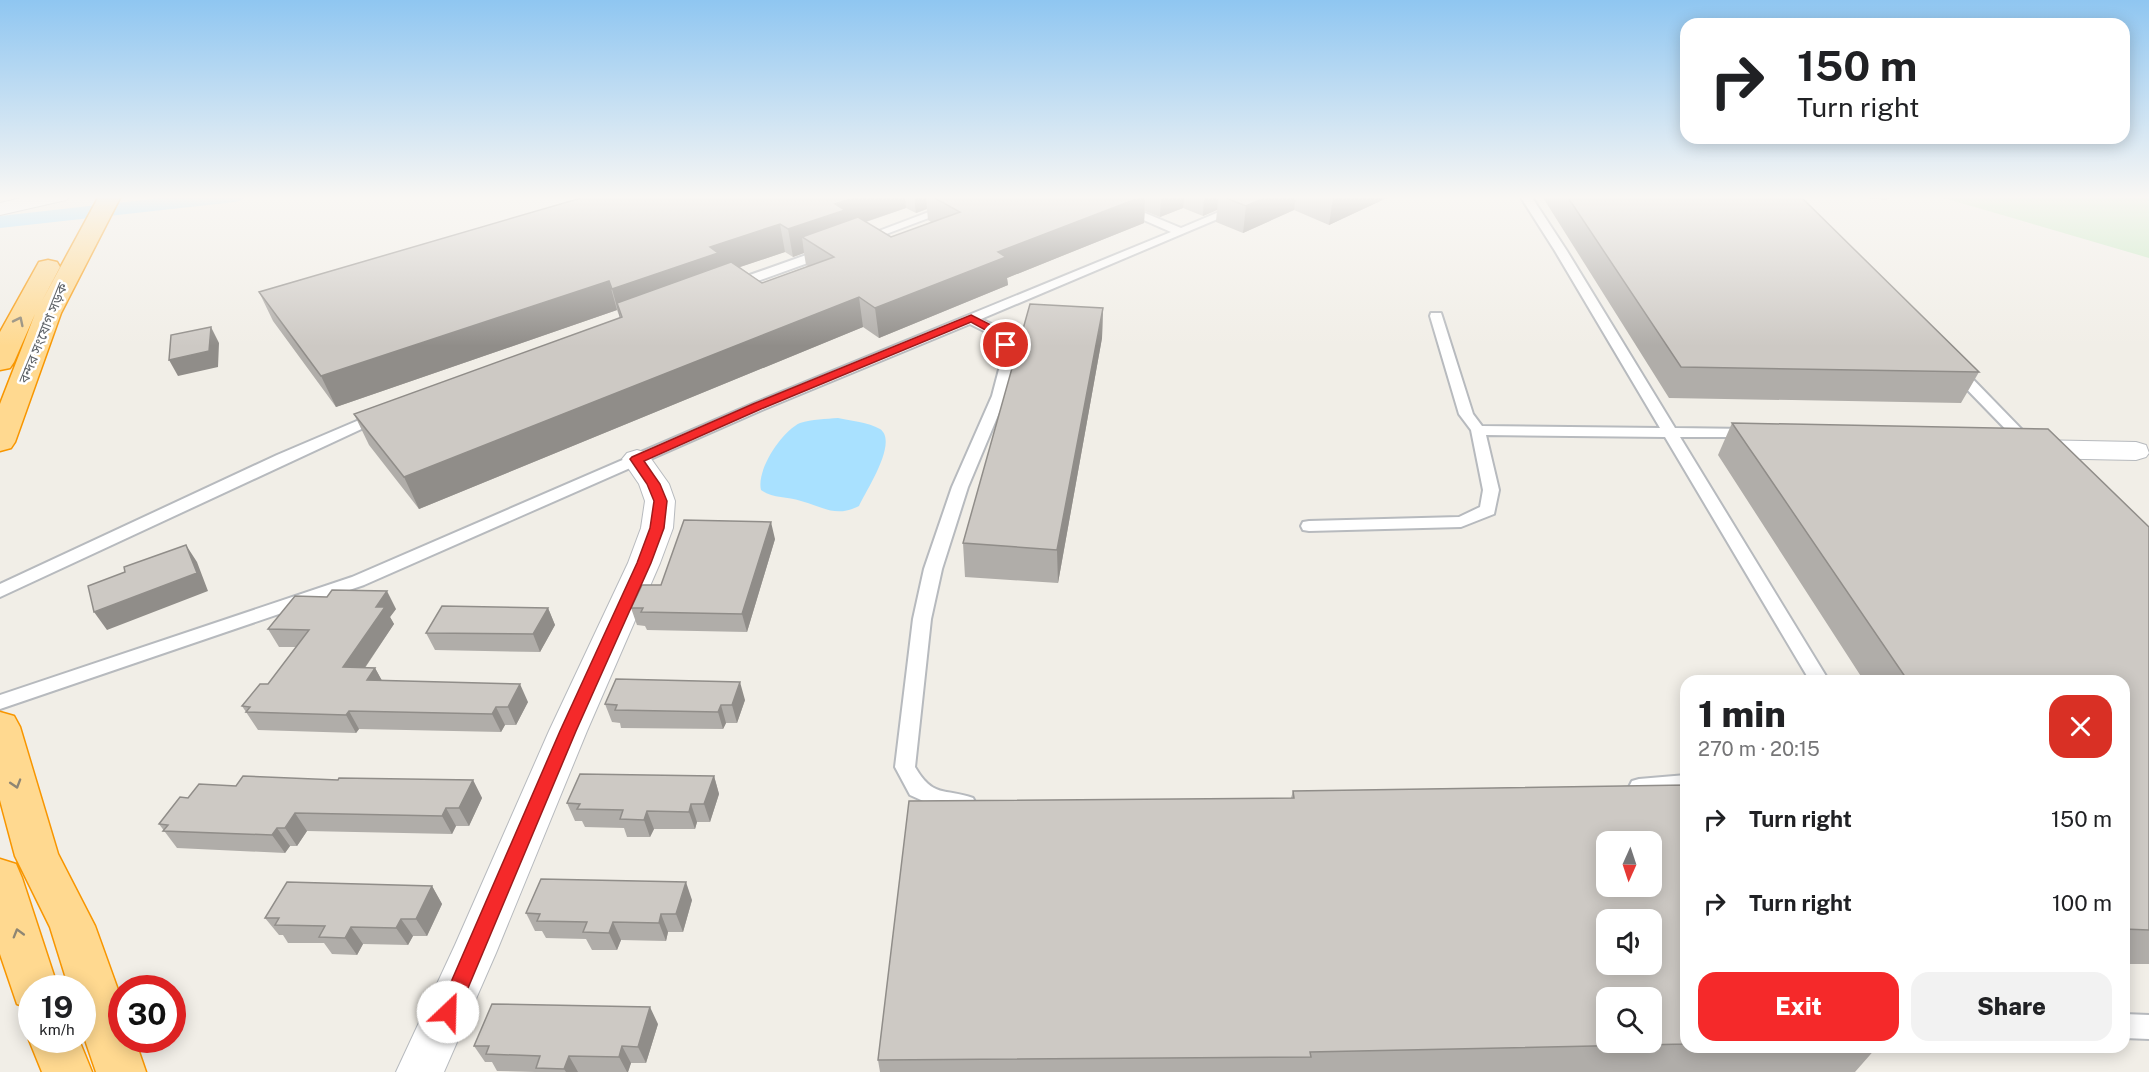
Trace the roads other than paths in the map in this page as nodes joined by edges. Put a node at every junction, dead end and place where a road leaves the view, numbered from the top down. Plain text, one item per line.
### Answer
1 (59, 246) edge
2 (75, 246) edge
3 (842, 246) edge
4 (1143, 246) edge
5 (1558, 246) edge
6 (52, 280) junction
7 (722, 289) edge
8 (1436, 316) dead end
9 (971, 318) junction
10 (1943, 357) edge
11 (0, 362) edge
12 (396, 409) edge
13 (1478, 430) junction
14 (1669, 430) junction
15 (1760, 433) edge
16 (2000, 438) edge
17 (0, 442) edge
18 (2136, 450) dead end
19 (2035, 451) junction
20 (637, 459) junction
21 (1309, 526) dead end
22 (0, 591) edge
23 (1816, 675) edge
24 (0, 702) edge
25 (0, 727) edge
26 (1680, 783) edge
27 (1616, 788) edge
28 (982, 804) edge
29 (0, 878) edge
30 (30, 975) edge
31 (2130, 1026) edge
32 (2149, 1026) edge
33 (59, 1053) edge
34 (66, 1072) edge
35 (122, 1072) edge
36 (420, 1072) edge

1 - 6 highway, বন্দর সংযোগ সড়ক
2 - 6 highway, বন্দর সংযোগ সড়ক
3 - 7 lane
4 - 9 lane
5 - 14 lane
11 -> 6 highway, বন্দর সংযোগ সড়ক
6 - 17 highway, বন্দর সংযোগ সড়ক
8 - 13 lane
9 - 20 lane
9 - 28 lane
10 - 19 lane
12 - 22 lane
13 - 14 lane
13 - 21 lane
14 - 15 lane
14 - 23 lane
16 - 19 lane
18 - 19 street
20 - 24 lane
20 - 36 street
25 -> 35 highway
26 - 27 lane
30 -> 29 highway
31 - 32 lane
33 - 34 highway

